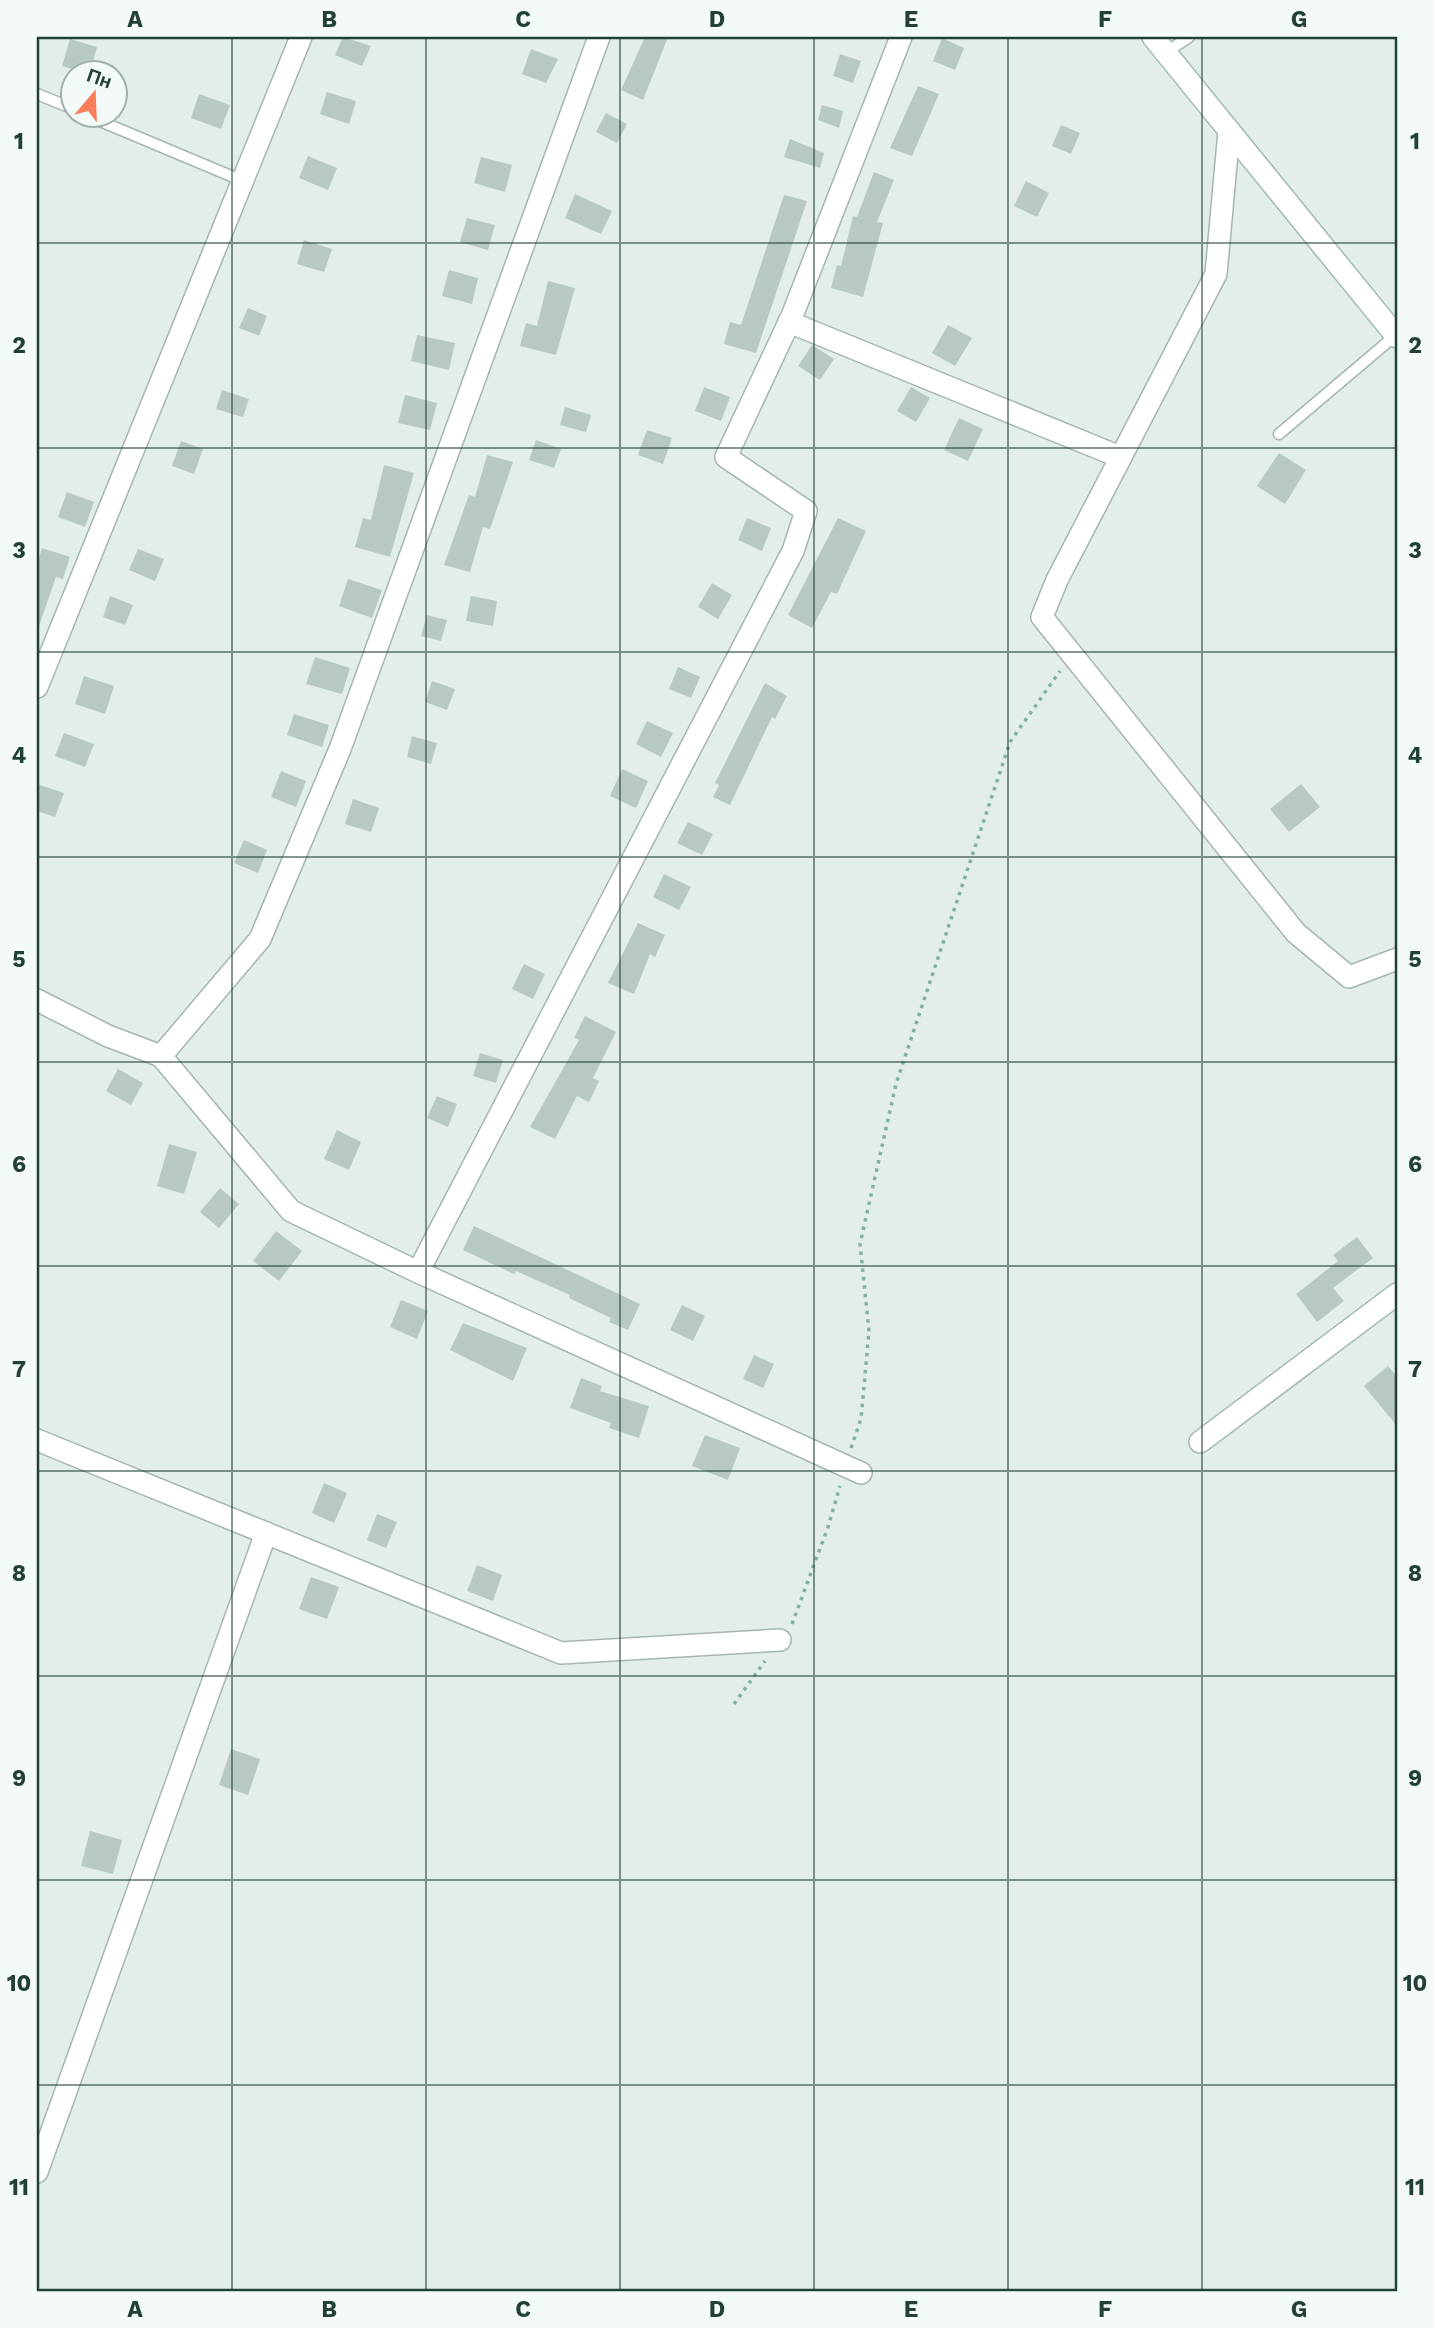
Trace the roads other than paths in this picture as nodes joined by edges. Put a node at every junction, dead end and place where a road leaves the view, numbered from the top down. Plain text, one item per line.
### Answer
1 (302, 37) edge
2 (599, 37) edge
3 (901, 37) edge
4 (1189, 37) edge
5 (1159, 45) edge
6 (37, 94) edge
7 (60, 103) edge
8 (121, 130) edge
9 (1229, 131) junction
10 (243, 181) junction
11 (789, 323) junction
12 (1397, 336) edge
13 (1279, 434) dead end
14 (1120, 457) junction
15 (37, 687) edge
16 (1397, 959) edge
17 (37, 1000) edge
18 (160, 1056) junction
19 (418, 1272) junction
20 (1397, 1294) edge
21 (37, 1440) edge
22 (1200, 1442) dead end
23 (853, 1470) road end
24 (266, 1532) junction
25 (780, 1640) road end
26 (37, 2172) edge

1 - 10 street
2 - 18 street
3 - 11 street
4 - 5 lane
5 - 9 street
6 - 7 lane
8 - 10 lane
9 - 12 street
9 - 14 street
10 - 15 street
11 - 14 street
11 - 19 street
12 - 13 lane
14 - 16 street
17 - 18 street
18 - 19 street
19 - 23 street
20 - 22 street
21 - 24 street
24 - 25 street
24 - 26 street

